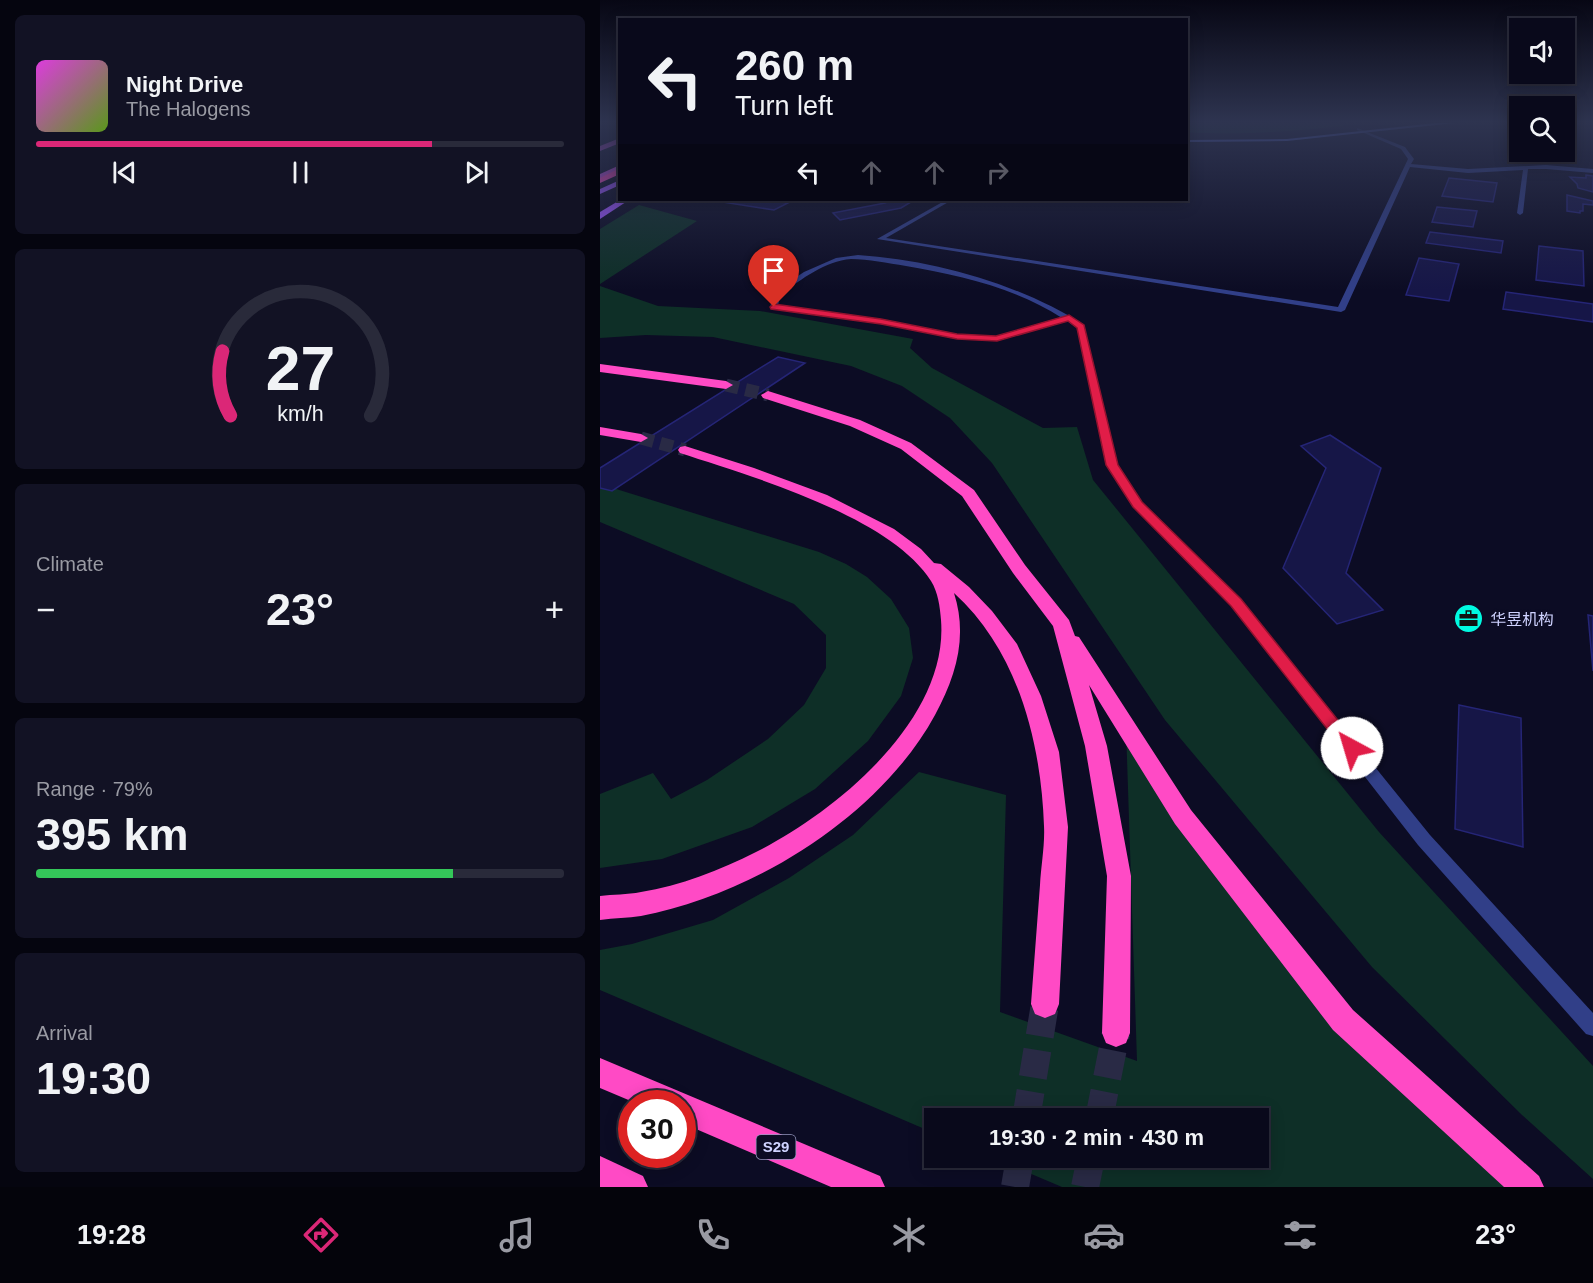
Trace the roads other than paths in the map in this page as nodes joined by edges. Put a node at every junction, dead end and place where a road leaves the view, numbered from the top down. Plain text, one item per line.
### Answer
1 (1403, 178) edge
2 (1525, 178) edge
3 (618, 184) edge
4 (600, 192) edge
5 (623, 201) edge
6 (947, 201) edge
7 (1520, 213) dead end
8 (600, 216) edge
9 (1069, 318) junction
10 (600, 368) edge
11 (650, 373) junction
12 (600, 374) edge
13 (726, 385) tunnel mouth
14 (768, 395) tunnel mouth
15 (600, 431) edge
16 (641, 438) tunnel mouth
17 (685, 450) tunnel mouth
18 (920, 555) junction
19 (1062, 625) junction
20 (600, 908) edge
21 (1045, 1004) tunnel mouth
22 (1593, 1027) edge
23 (1116, 1033) tunnel mouth
24 (600, 1073) edge
25 (641, 1090) edge
26 (696, 1114) edge
27 (600, 1172) edge
28 (632, 1187) edge
29 (869, 1187) edge
30 (1528, 1187) edge

1 - 6 street
2 - 7 street
3 - 4 main road
5 - 8 main road
9 - 9 street
9 - 22 street
10 - 11 highway
11 - 12 highway
11 - 13 highway
14 - 19 highway
15 - 16 highway
17 - 18 highway
18 - 20 highway
18 - 21 highway
19 - 23 highway
19 - 30 highway
24 - 25 highway
26 - 29 highway, S29
27 - 28 highway

